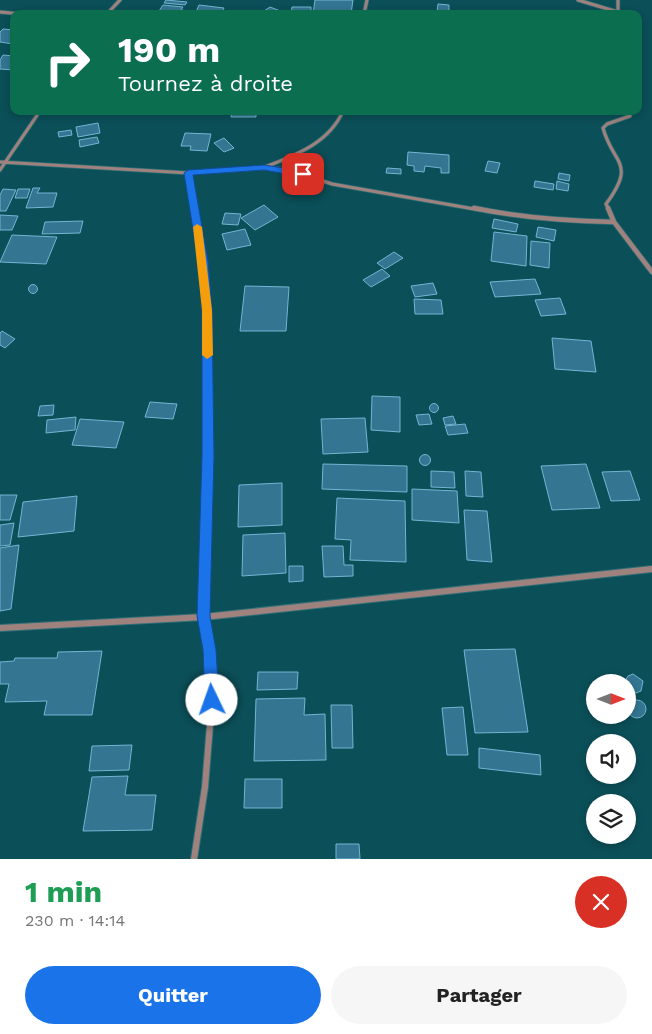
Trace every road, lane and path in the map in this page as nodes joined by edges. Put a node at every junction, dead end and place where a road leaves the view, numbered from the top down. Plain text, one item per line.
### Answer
1 (120, 0) edge
2 (578, 0) edge
3 (111, 10) edge
4 (609, 10) edge
5 (37, 115) edge
6 (340, 115) edge
7 (630, 115) edge
8 (0, 162) edge
9 (6, 162) junction
10 (264, 168) junction
11 (0, 170) edge
12 (188, 173) junction
13 (614, 222) junction
14 (652, 272) edge
15 (652, 569) edge
16 (204, 616) junction
17 (0, 628) edge
18 (194, 859) edge

1 - 3 street
2 - 4 street
5 - 9 street
6 - 10 street
7 - 13 street
8 - 9 street
9 - 11 street
9 - 12 street
10 - 12 street
10 - 13 street
12 - 16 street
13 - 14 street
15 - 16 street
16 - 17 street
16 - 18 street

